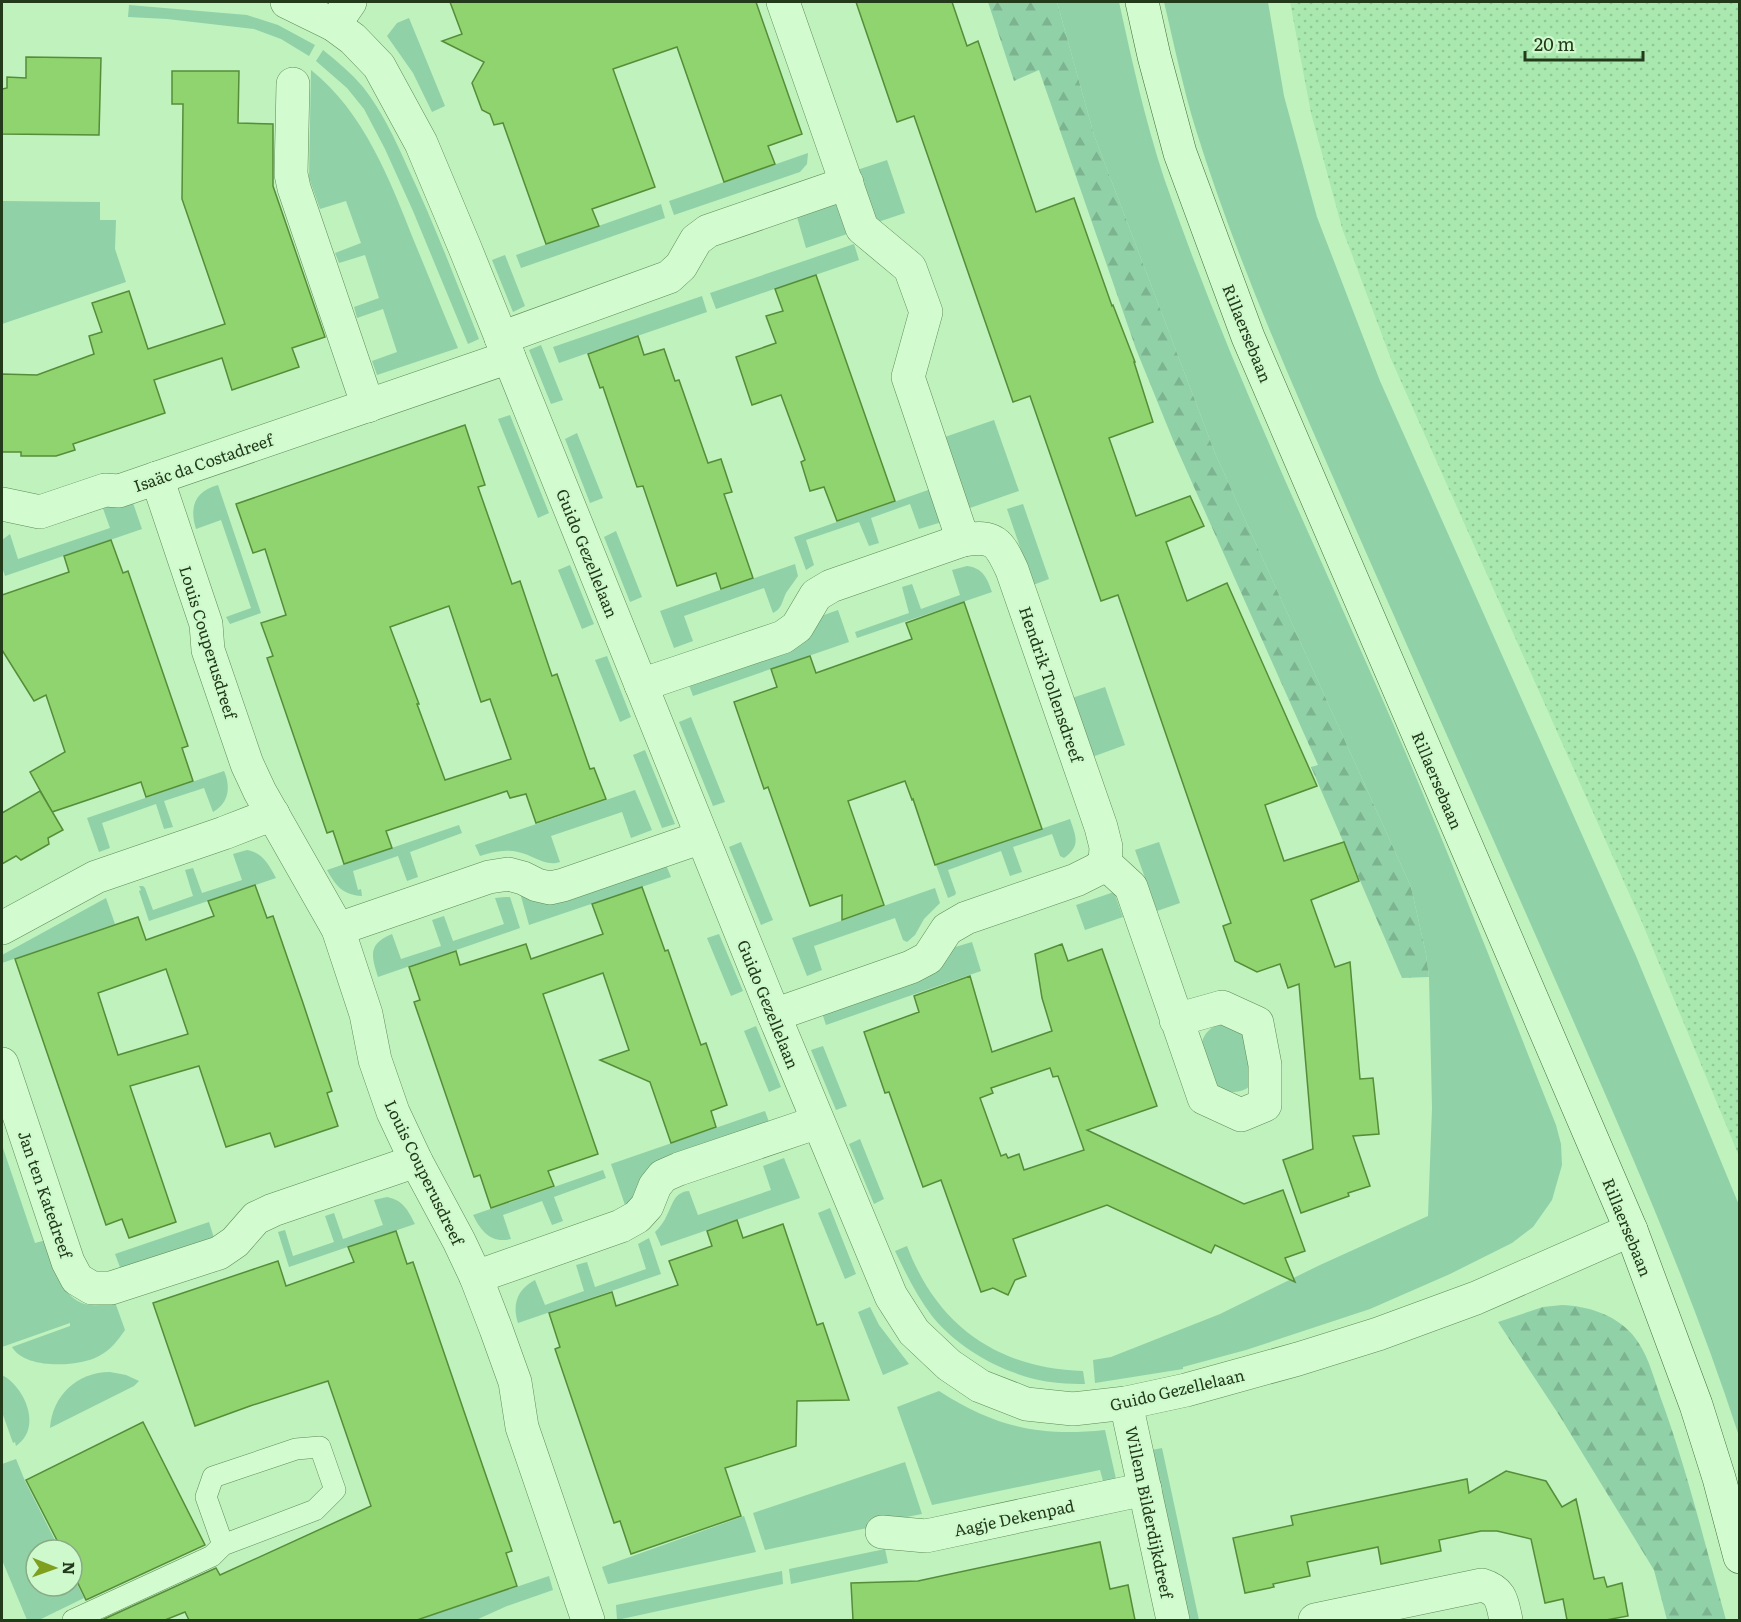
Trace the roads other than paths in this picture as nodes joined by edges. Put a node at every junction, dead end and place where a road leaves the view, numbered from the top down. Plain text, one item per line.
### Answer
1 (287, 2) edge
2 (783, 2) edge
3 (1142, 2) edge
4 (342, 13) edge
5 (293, 84) dead end
6 (847, 183) junction
7 (505, 348) junction
8 (368, 406) junction
9 (157, 478) junction
10 (2, 504) edge
11 (963, 540) junction
12 (641, 685) junction
13 (273, 814) junction
14 (702, 837) junction
15 (1105, 863) junction
16 (2, 928) edge
17 (338, 929) junction
18 (774, 1015) junction
19 (1176, 1020) dead end
20 (2, 1064) edge
21 (818, 1122) junction
22 (416, 1161) junction
23 (1631, 1230) junction
24 (476, 1276) junction
25 (1126, 1403) junction
26 (1145, 1489) junction
27 (882, 1532) dead end
28 (223, 1545) junction
29 (1740, 1557) edge
30 (73, 1620) edge
31 (588, 1620) edge
32 (1173, 1620) edge
33 (1315, 1620) edge
34 (1506, 1620) edge

1 - 4 street, Guido Gezellelaan
2 - 6 street
3 - 23 street, Rillaersebaan
4 - 7 street, Guido Gezellelaan
5 - 8 street
6 - 7 street
6 - 11 street
7 - 8 street, Isaäc da Costadreef
7 - 12 street, Guido Gezellelaan
8 - 9 street, Isaäc da Costadreef
9 - 10 street, Isaäc da Costadreef
9 - 13 street, Louis Couperusdreef
11 - 12 street, Hendrik Tollensdreef
11 - 15 street, Hendrik Tollensdreef
12 - 14 street, Guido Gezellelaan
13 - 16 street
13 - 17 street, Louis Couperusdreef
14 - 17 street
14 - 18 street, Guido Gezellelaan
15 - 18 street
15 - 19 street
17 - 22 street, Louis Couperusdreef
18 - 21 street, Guido Gezellelaan
20 - 22 street, Jan ten Katedreef
21 - 24 street
21 - 25 street, Guido Gezellelaan
22 - 24 street, Louis Couperusdreef
23 - 25 street, Guido Gezellelaan
23 - 29 street, Rillaersebaan
24 - 31 street, Louis Couperusdreef
25 - 26 street, Willem Bilderdijkdreef
26 - 27 street, Aagje Dekenpad
26 - 32 street, Willem Bilderdijkdreef
28 - 28 lane
28 - 30 lane
33 - 34 street

